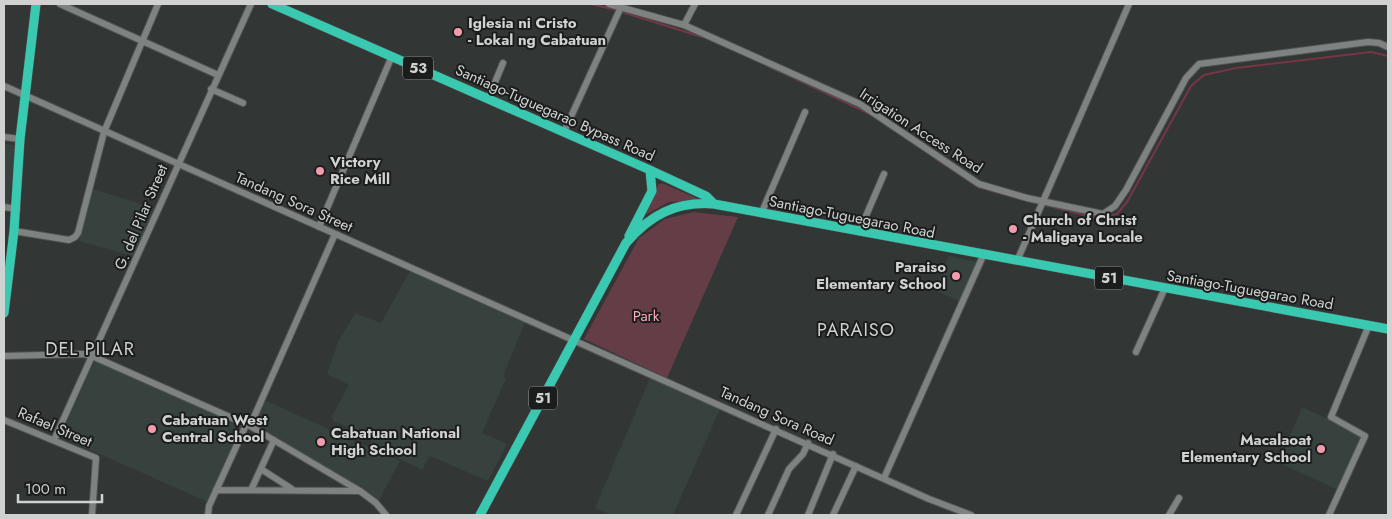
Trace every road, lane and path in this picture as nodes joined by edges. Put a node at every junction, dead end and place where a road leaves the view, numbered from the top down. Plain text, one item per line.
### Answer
1 (36, 4) edge
2 (60, 4) edge
3 (158, 4) edge
4 (250, 4) edge
5 (272, 4) edge
6 (609, 4) edge
7 (695, 4) edge
8 (1129, 4) edge
9 (621, 7) junction
10 (684, 25) junction
11 (142, 40) junction
12 (1388, 47) edge
13 (392, 56) junction
14 (503, 63) dead end
15 (218, 75) junction
16 (4, 86) edge
17 (211, 89) junction
18 (26, 96) junction
19 (488, 99) junction
20 (243, 103) dead end
21 (805, 112) dead end
22 (104, 132) junction
23 (564, 132) junction
24 (4, 138) edge
25 (20, 139) junction
26 (178, 164) junction
27 (650, 170) junction
28 (884, 174) dead end
29 (1042, 201) junction
30 (714, 204) junction
31 (4, 207) edge
32 (16, 209) junction
33 (761, 214) junction
34 (319, 227) junction
35 (14, 231) junction
36 (859, 232) junction
37 (335, 234) junction
38 (626, 243) junction
39 (983, 256) junction
40 (1017, 261) junction
41 (1165, 288) junction
42 (4, 313) edge
43 (1369, 326) junction
44 (1388, 329) edge
45 (574, 339) junction
46 (1136, 352) dead end
47 (4, 356) edge
48 (92, 356) junction
49 (4, 420) edge
50 (248, 426) junction
51 (776, 429) junction
52 (54, 440) junction
53 (274, 440) junction
54 (808, 443) junction
55 (833, 454) junction
56 (856, 466) junction
57 (262, 469) junction
58 (884, 478) junction
59 (216, 490) junction
60 (251, 490) junction
61 (293, 490) junction
62 (360, 491) junction
63 (1179, 498) dead end
64 (92, 515) edge
65 (208, 515) edge
66 (386, 515) edge
67 (480, 515) edge
68 (736, 515) edge
69 (768, 515) edge
70 (808, 515) edge
71 (832, 515) edge
72 (970, 515) edge
73 (1169, 515) edge
74 (1329, 515) edge

1 - 18 highway
2 - 11 street
3 - 11 street
4 - 15 street, G. del Pilar Street
5 - 13 highway, Santiago-Tuguegarao Bypass Road / 53
6 - 9 street, Irrigation Access Road
7 - 10 street
8 - 29 street
9 - 10 street, Irrigation Access Road
9 - 23 street
10 - 29 street, Irrigation Access Road
11 - 15 street
11 - 22 street
12 - 29 street, Irrigation Access Road
13 - 19 highway, Santiago-Tuguegarao Bypass Road / 53
13 - 34 street
14 - 19 street
15 - 17 street, G. del Pilar Street
16 - 18 street, Tandang Sora Street
17 - 20 street
17 - 26 street, G. del Pilar Street
18 - 22 street, Tandang Sora Street
18 - 25 highway
19 - 23 highway, Santiago-Tuguegarao Bypass Road / 53
21 - 33 street
22 - 26 street, Tandang Sora Street
22 - 35 street
23 - 27 highway, Santiago-Tuguegarao Bypass Road / 53
24 - 25 street
25 - 32 highway
26 - 34 street, Tandang Sora Street
26 - 48 street, G. del Pilar Street
27 - 30 highway, Santiago-Tuguegarao Bypass Road / 53
27 - 38 highway
28 - 36 street
29 - 40 street
30 - 33 highway, Santiago-Tuguegarao Road / 51
30 - 38 highway, Santiago-Tuguegarao Road / 51
31 - 32 street
32 - 35 highway
33 - 36 highway, Santiago-Tuguegarao Road / 51
34 - 37 street, Tandang Sora Street
35 - 42 highway
36 - 39 highway, Santiago-Tuguegarao Road / 51
37 - 45 street, Tandang Sora Street
37 - 50 street
38 - 45 highway, Santiago-Tuguegarao Road / 51
39 - 40 highway, Santiago-Tuguegarao Road / 51
39 - 58 street
40 - 41 highway, Santiago-Tuguegarao Road / 51
41 - 43 highway, Santiago-Tuguegarao Road / 51
41 - 46 street
43 - 44 highway, Santiago-Tuguegarao Road / 51
43 - 74 street
45 - 51 street, Tandang Sora Road
45 - 67 highway, Santiago-Tuguegarao Road / 51
47 - 48 street
48 - 50 street
48 - 52 street, G. del Pilar Street
49 - 52 street, Rafael Street
50 - 53 street
50 - 59 street
51 - 54 street, Tandang Sora Road
51 - 68 street
52 - 64 street, Rafael Street
53 - 57 street
53 - 62 street
54 - 55 street, Tandang Sora Road
54 - 69 street
55 - 56 street, Tandang Sora Road
55 - 70 street
56 - 58 street, Tandang Sora Road
56 - 71 street
57 - 60 street
57 - 61 street
58 - 72 street, Tandang Sora Road
59 - 60 street
59 - 65 street
60 - 61 street
61 - 62 street
62 - 66 street
63 - 73 street

